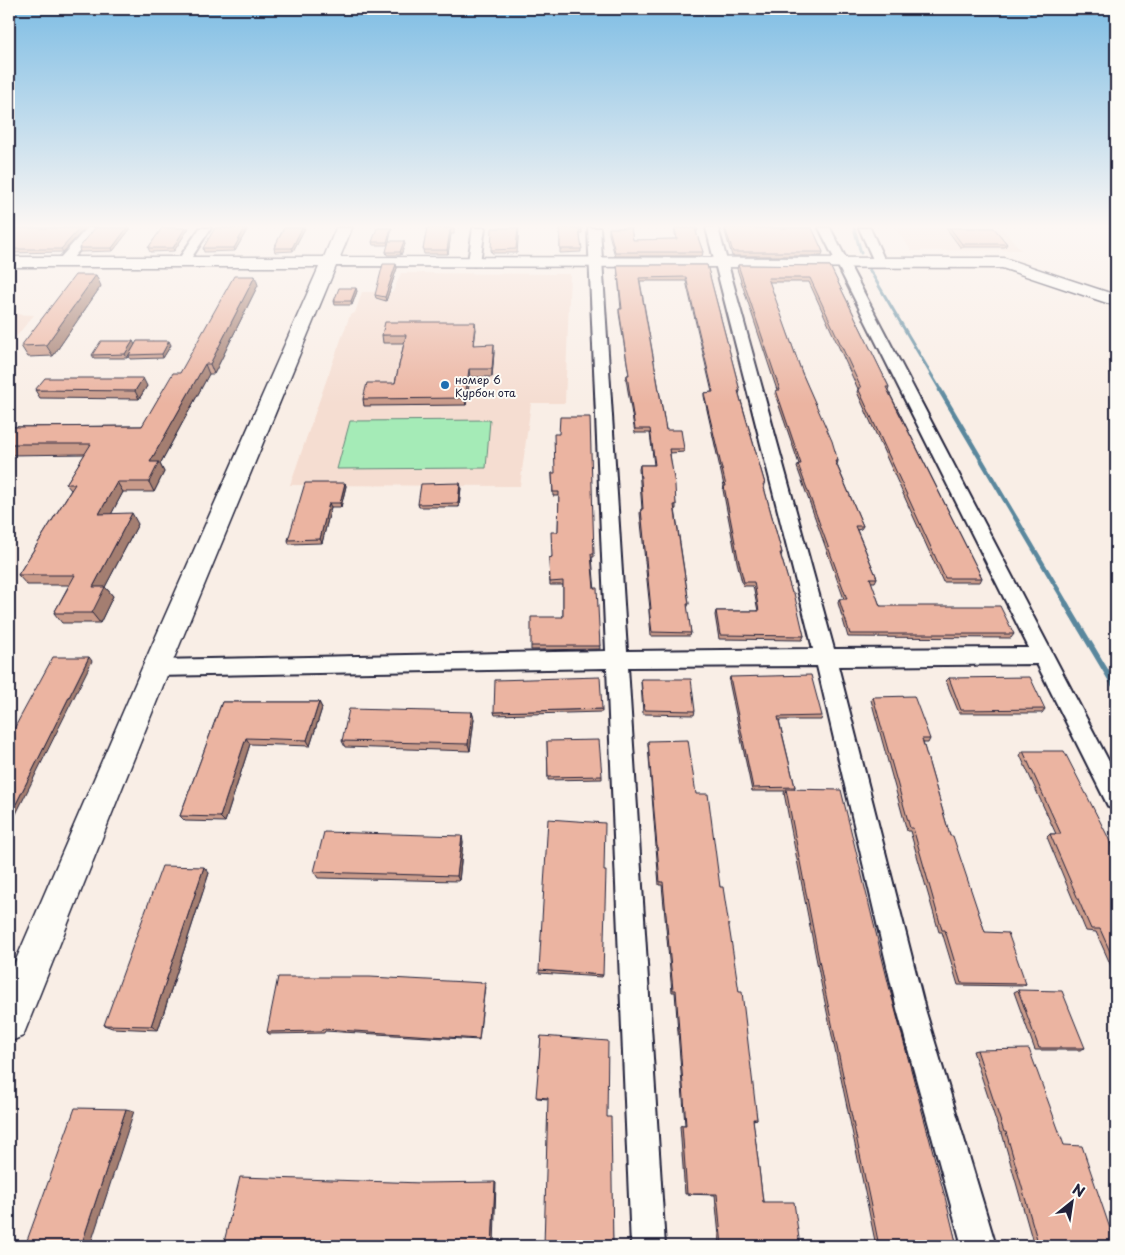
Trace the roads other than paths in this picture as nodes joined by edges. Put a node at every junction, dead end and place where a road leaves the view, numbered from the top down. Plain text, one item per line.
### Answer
1 (320, 287) edge
2 (597, 287) edge
3 (729, 287) edge
4 (853, 287) edge
5 (1073, 287) edge
6 (1116, 301) edge
7 (1044, 656) junction
8 (826, 658) junction
9 (618, 659) junction
10 (156, 668) junction
11 (1116, 798) edge
12 (9, 1022) edge
13 (648, 1246) edge
14 (980, 1246) edge

1 - 10 street
2 - 9 street
3 - 8 street
4 - 7 street
5 - 6 street
7 - 8 street
7 - 11 street
8 - 9 street
8 - 14 street
9 - 10 street
9 - 13 street
10 - 12 street

